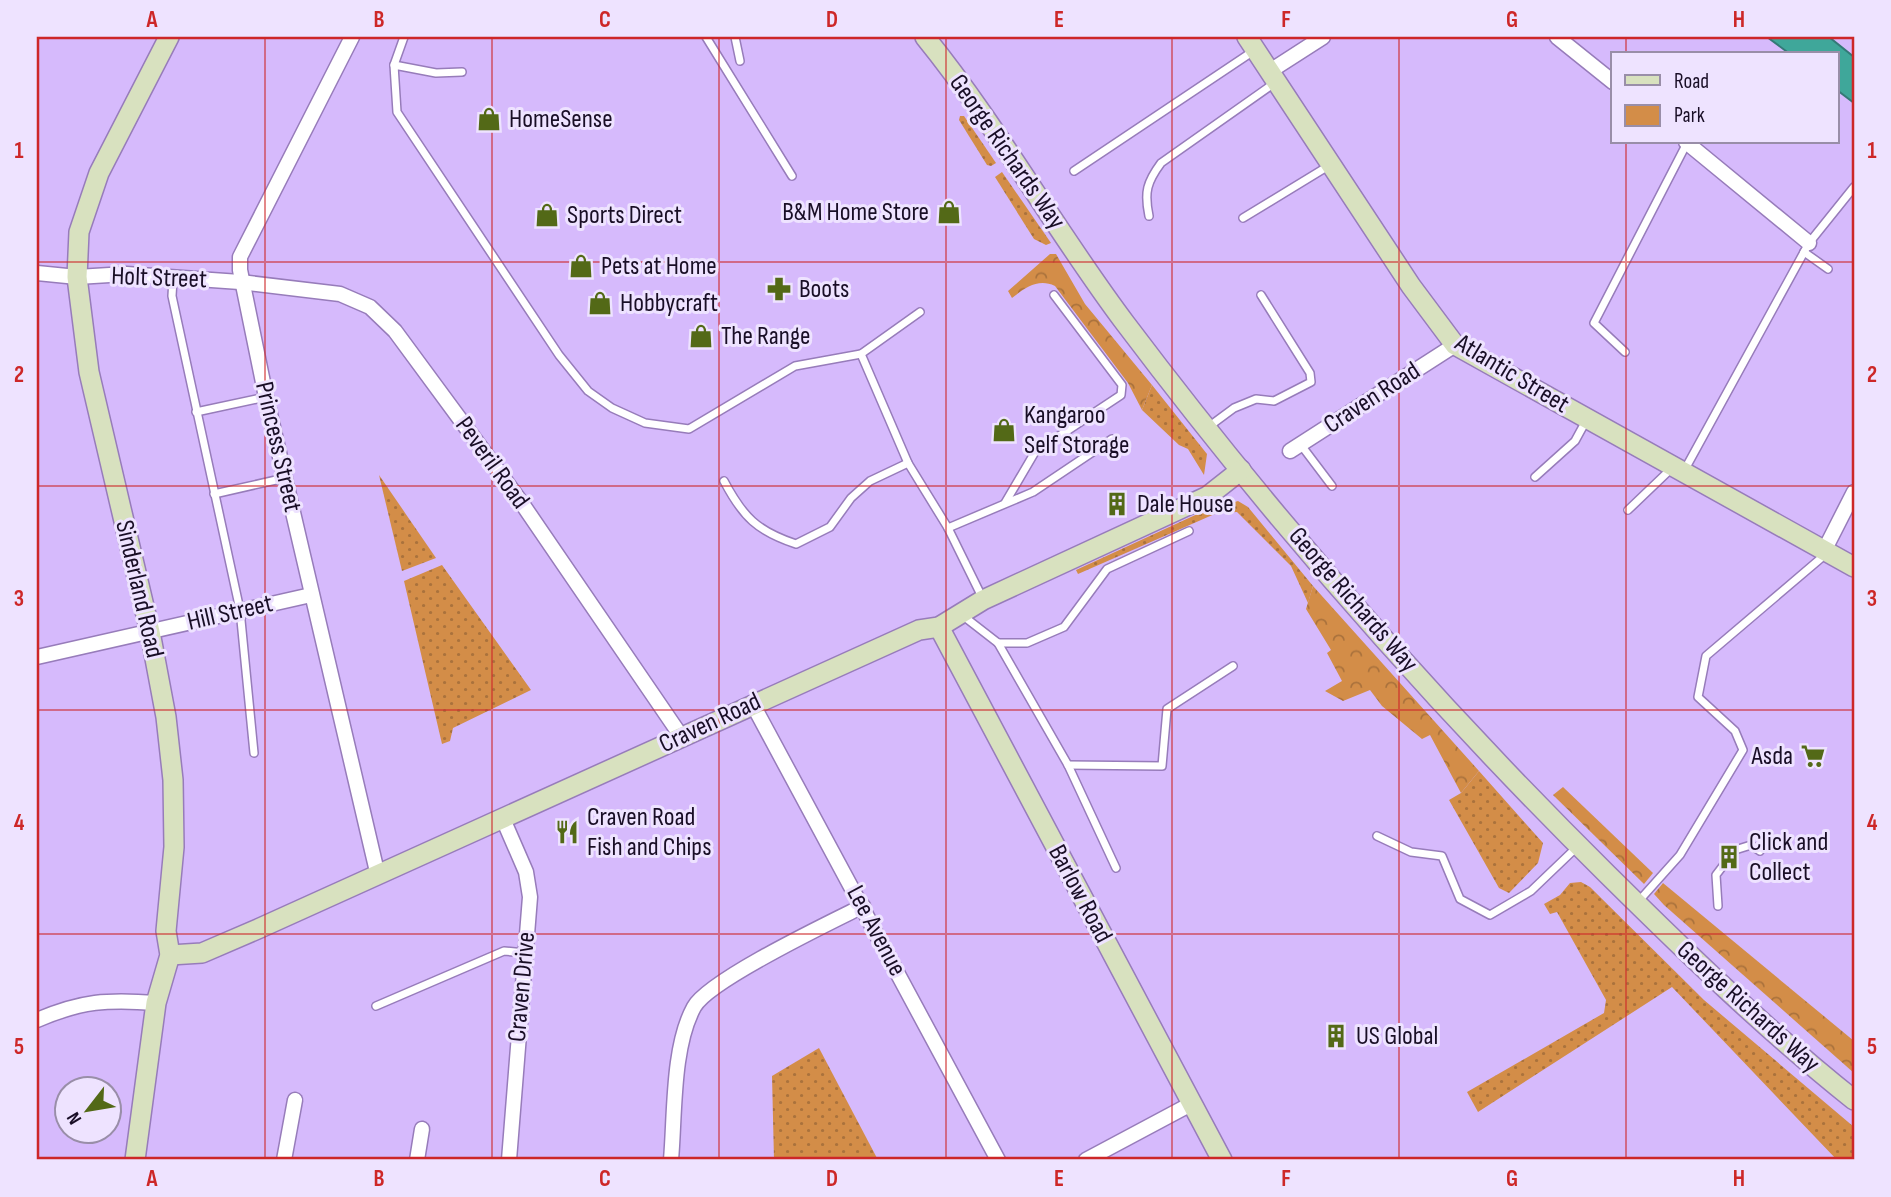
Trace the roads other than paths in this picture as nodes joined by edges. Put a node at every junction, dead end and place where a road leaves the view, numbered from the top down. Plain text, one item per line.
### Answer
1 (169, 37) edge
2 (352, 37) edge
3 (404, 37) edge
4 (706, 37) edge
5 (734, 37) edge
6 (925, 37) edge
7 (1323, 37) edge
8 (1557, 37) edge
9 (1251, 43) edge
10 (740, 61) dead end
11 (394, 65) junction
12 (463, 72) dead end
13 (1273, 76) junction
14 (1611, 80) edge
15 (1685, 144) edge
16 (1688, 144) edge
17 (1331, 164) junction
18 (1074, 171) dead end
19 (792, 176) dead end
20 (1854, 187) edge
21 (1149, 216) dead end
22 (1243, 218) dead end
23 (1806, 247) junction
24 (1828, 269) dead end
25 (37, 274) edge
26 (77, 277) junction
27 (173, 279) junction
28 (240, 282) junction
29 (1054, 295) dead end
30 (1261, 295) dead end
31 (920, 312) dead end
32 (1455, 345) junction
33 (1625, 352) dead end
34 (861, 354) junction
35 (266, 397) junction
36 (196, 412) junction
37 (1587, 418) junction
38 (1207, 428) junction
39 (1112, 439) dead end
40 (1295, 447) joint
41 (908, 463) junction
42 (1678, 469) junction
43 (1241, 470) junction
44 (1535, 477) dead end
45 (285, 478) junction
46 (724, 481) dead end
47 (1332, 486) dead end
48 (1854, 492) edge
49 (214, 494) junction
50 (1005, 503) junction
51 (1628, 510) dead end
52 (948, 528) junction
53 (1188, 531) dead end
54 (1824, 551) junction
55 (1854, 567) edge
56 (311, 595) junction
57 (983, 600) junction
58 (240, 610) junction
59 (959, 612) junction
60 (939, 627) junction
61 (150, 632) junction
62 (998, 643) junction
63 (37, 657) edge
64 (1233, 666) dead end
65 (752, 703) junction
66 (681, 736) junction
67 (254, 753) dead end
68 (1068, 765) junction
69 (503, 819) junction
70 (1377, 836) dead end
71 (1579, 846) junction
72 (1760, 851) dead end
73 (1116, 868) dead end
74 (378, 876) junction
75 (1637, 903) junction
76 (863, 906) junction
77 (1718, 906) dead end
78 (525, 953) junction
79 (170, 955) junction
80 (156, 1003) junction
81 (376, 1006) dead end
82 (37, 1020) edge
83 (295, 1100) dead end
84 (1854, 1100) edge
85 (1191, 1104) junction
86 (422, 1129) dead end
87 (135, 1160) edge
88 (284, 1160) edge
89 (417, 1160) edge
90 (509, 1160) edge
91 (671, 1160) edge
92 (998, 1160) edge
93 (1086, 1160) edge
94 (1222, 1160) edge

1 - 26 street, Sinderland Road
2 - 28 street, Princess Street
3 - 11 lane
4 - 19 lane
5 - 10 lane
6 - 38 street, George Richards Way
7 - 13 street
8 - 14 street
9 - 13 street, Atlantic Street
9 - 18 lane
11 - 12 lane
11 - 34 lane
13 - 17 street, Atlantic Street
13 - 21 lane
15 - 33 lane
16 - 23 street
17 - 22 lane
17 - 32 street, Atlantic Street
20 - 23 lane
23 - 24 lane
23 - 42 lane
25 - 26 street, Holt Street
26 - 27 street, Holt Street
26 - 61 street, Sinderland Road
27 - 28 street, Holt Street
27 - 36 lane
28 - 35 street, Princess Street
28 - 66 street, Peveril Road
29 - 50 lane
30 - 38 lane
31 - 34 lane
32 - 37 street, Atlantic Street
32 - 40 street, Craven Road
34 - 41 lane
35 - 36 lane
35 - 45 street, Princess Street
36 - 49 lane
37 - 42 street, Atlantic Street
37 - 44 lane
38 - 43 street, George Richards Way
39 - 50 lane
40 - 47 lane
41 - 46 lane
41 - 52 lane
42 - 51 lane
42 - 54 street, Atlantic Street
43 - 57 street, Craven Road
43 - 71 street, George Richards Way
45 - 49 lane
45 - 56 street, Princess Street
48 - 54 street
49 - 58 lane
50 - 52 lane
52 - 57 lane
53 - 62 lane
54 - 55 street, Atlantic Street
54 - 75 lane
56 - 58 street, Hill Street
56 - 74 street, Princess Street
57 - 59 street, Craven Road
58 - 61 street, Hill Street
58 - 67 lane
59 - 60 street, Craven Road
59 - 62 lane
60 - 65 street, Craven Road
60 - 85 street, Barlow Road
61 - 63 street, Hill Street
61 - 79 street, Sinderland Road
62 - 68 lane
64 - 68 lane
65 - 66 street, Craven Road
65 - 76 street, Lee Avenue
66 - 69 street, Craven Road
68 - 73 lane
69 - 74 street, Craven Road
69 - 78 street, Craven Drive
70 - 71 lane
71 - 75 street, George Richards Way
72 - 77 lane
74 - 79 street, Craven Road
75 - 84 street, George Richards Way
76 - 91 street
76 - 92 street, Lee Avenue
78 - 81 lane
78 - 90 street, Craven Drive
79 - 80 street, Sinderland Road
80 - 82 street
80 - 87 street, Sinderland Road
83 - 88 street
85 - 93 street
85 - 94 street, Barlow Road
86 - 89 street

